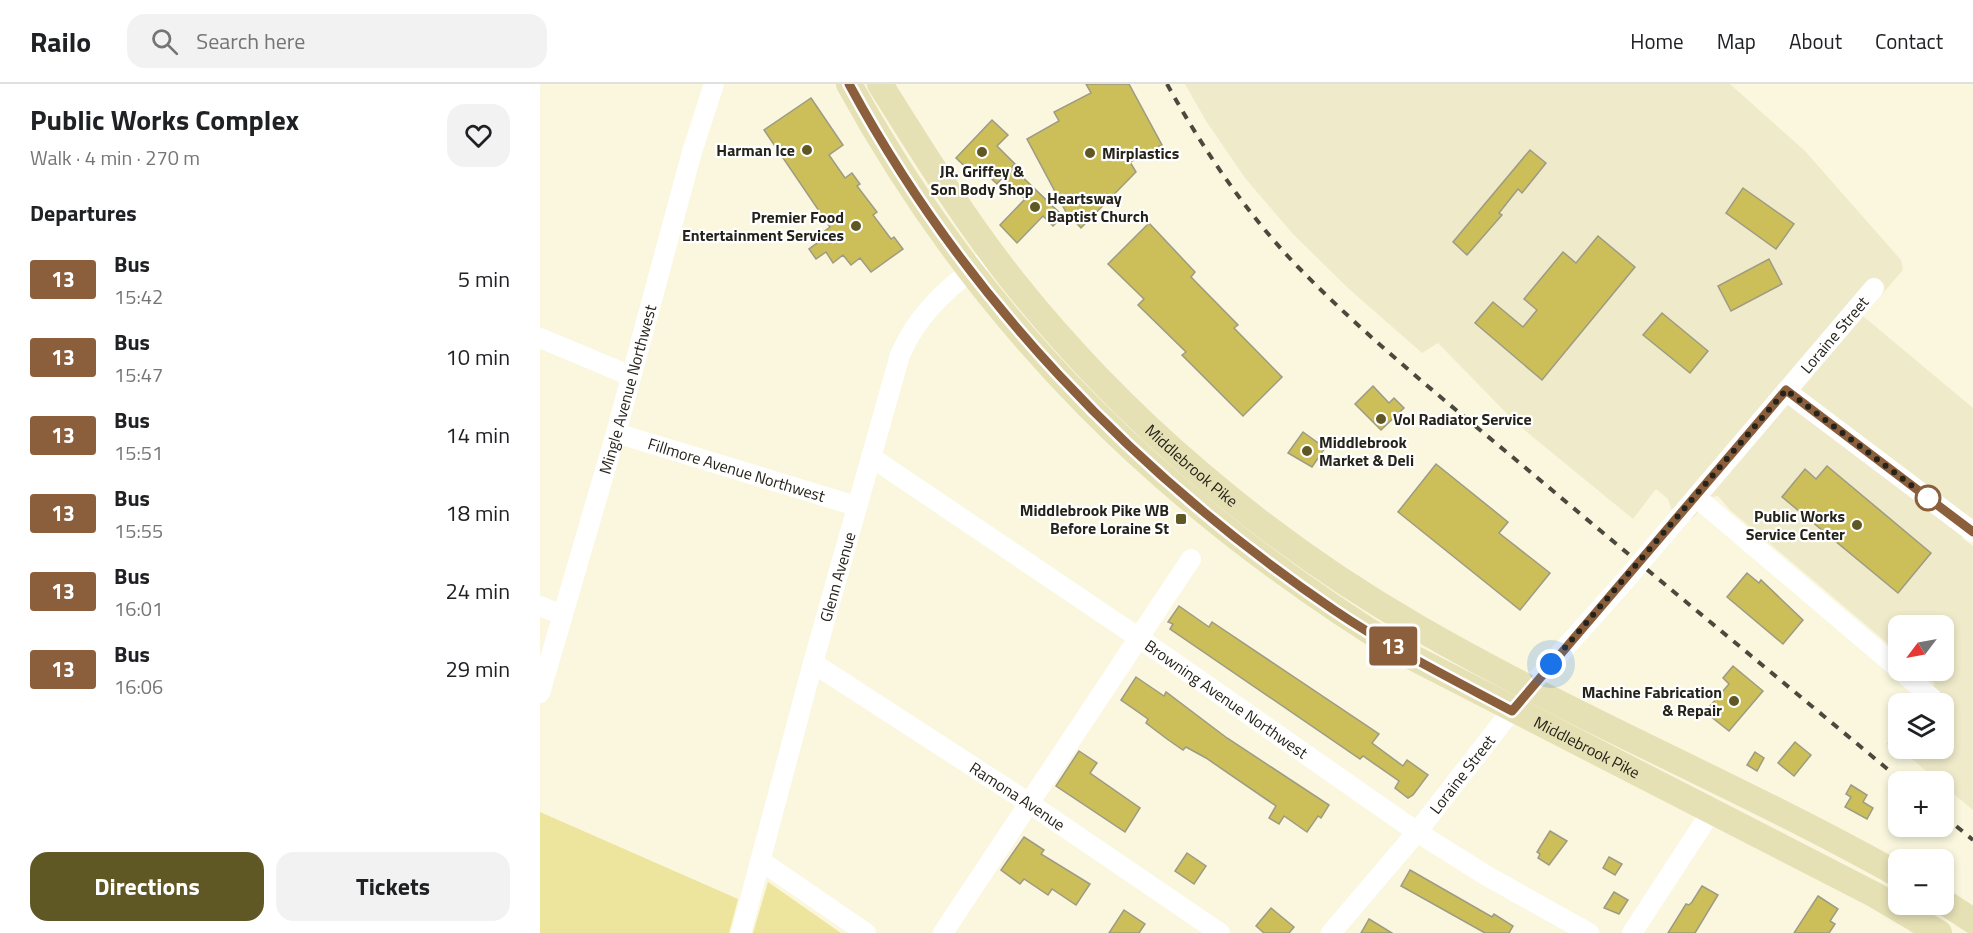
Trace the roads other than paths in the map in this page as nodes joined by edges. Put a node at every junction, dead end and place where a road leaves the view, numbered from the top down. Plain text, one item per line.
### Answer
1 (714, 84) edge
2 (849, 84) edge
3 (880, 84) edge
4 (992, 254) junction
5 (970, 271) junction
6 (1875, 288) dead end
7 (540, 339) edge
8 (631, 376) junction
9 (1786, 390) junction
10 (616, 434) junction
11 (871, 456) junction
12 (1696, 497) junction
13 (1230, 498) junction
14 (856, 506) junction
15 (1213, 522) junction
16 (1973, 532) edge
17 (1191, 559) dead end
18 (540, 606) edge
19 (562, 615) junction
20 (1139, 638) junction
21 (1888, 660) edge
22 (813, 663) junction
23 (1913, 681) edge
24 (1530, 687) junction
25 (540, 693) edge
26 (1926, 693) edge
27 (1512, 711) junction
28 (1029, 803) junction
29 (1711, 812) junction
30 (1417, 832) junction
31 (761, 861) junction
32 (1888, 869) edge
33 (1954, 909) edge
34 (1973, 921) edge
35 (741, 933) edge
36 (866, 933) edge
37 (943, 933) edge
38 (1220, 933) edge
39 (1331, 933) edge
40 (1589, 933) edge
41 (1632, 933) edge
42 (1939, 933) edge

1 - 8 street, Mingle Avenue Northwest
2 - 5 main road, Middlebrook Pike
3 - 4 main road, Middlebrook Pike
4 - 5 street, Glenn Avenue
4 - 13 main road, Middlebrook Pike
5 - 11 street, Glenn Avenue
5 - 15 main road, Middlebrook Pike
6 - 9 street, Loraine Street
7 - 8 street
8 - 10 street, Mingle Avenue Northwest
9 - 12 street, Loraine Street
9 - 16 street
10 - 14 street, Fillmore Avenue Northwest
10 - 19 street, Mingle Avenue Northwest
11 - 14 street, Glenn Avenue
11 - 20 street, Browning Avenue Northwest
12 - 21 street
12 - 24 street, Loraine Street
13 - 15 main road
13 - 24 main road, Middlebrook Pike
14 - 22 street, Glenn Avenue
15 - 27 main road, Middlebrook Pike
17 - 20 street
18 - 19 street
19 - 25 street, Mingle Avenue Northwest
20 - 28 street
20 - 30 street, Browning Avenue Northwest
22 - 28 street, Ramona Avenue
22 - 31 street, Glenn Avenue
23 - 26 street
24 - 27 street, Loraine Street
24 - 32 main road, Middlebrook Pike
27 - 29 main road, Middlebrook Pike
27 - 30 street, Loraine Street
28 - 37 street
28 - 38 street, Ramona Avenue
29 - 41 street
29 - 42 main road, Middlebrook Pike
30 - 39 street, Loraine Street
30 - 40 street, Browning Avenue Northwest
31 - 35 street, Glenn Avenue
31 - 36 street
33 - 34 main road

